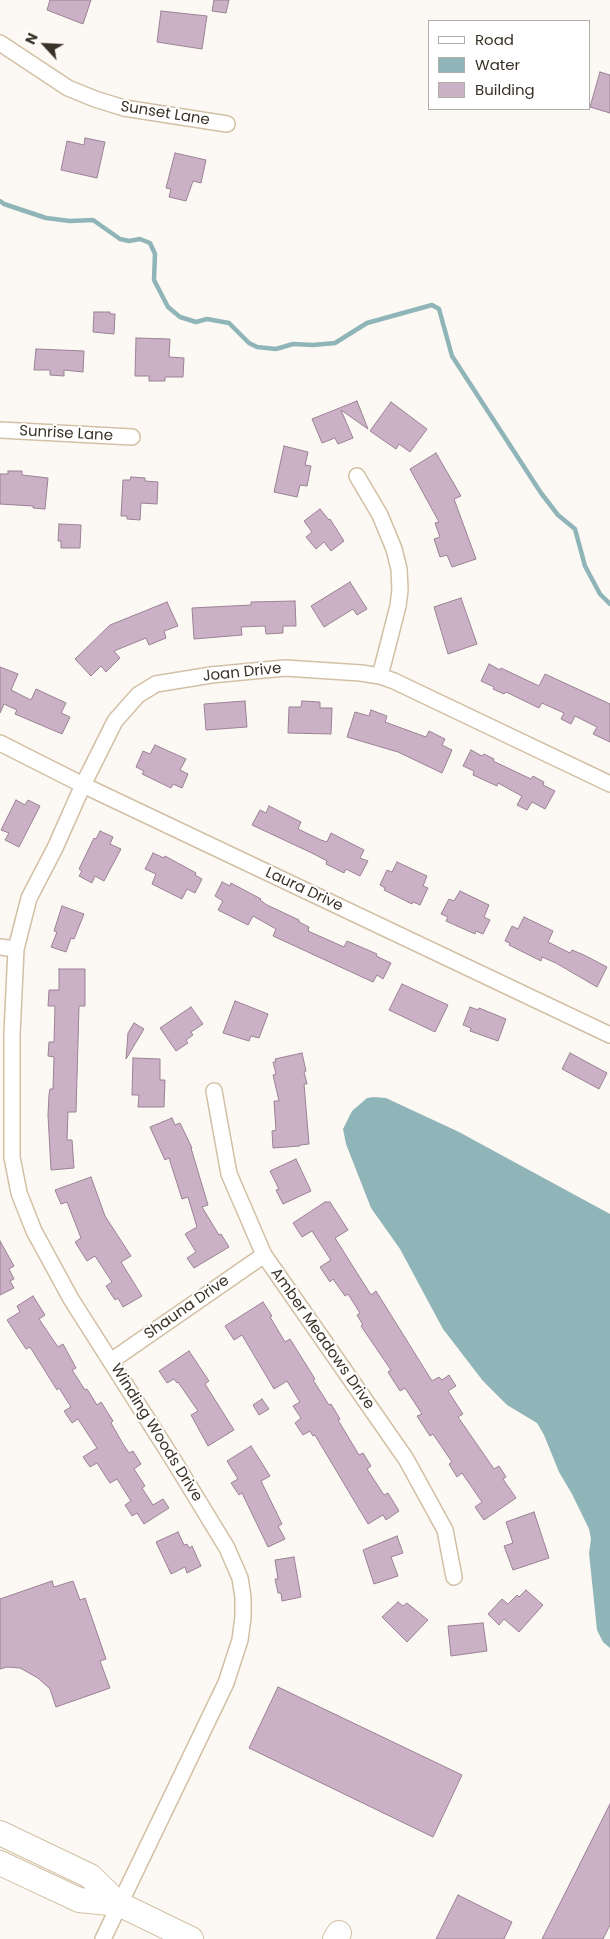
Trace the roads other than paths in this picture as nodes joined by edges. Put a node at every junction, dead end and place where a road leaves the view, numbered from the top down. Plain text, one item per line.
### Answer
1 (0, 43) edge
2 (227, 124) dead end
3 (0, 430) edge
4 (132, 437) dead end
5 (357, 476) dead end
6 (380, 676) junction
7 (0, 743) edge
8 (610, 784) edge
9 (83, 786) junction
10 (0, 947) edge
11 (16, 949) junction
12 (610, 1035) edge
13 (214, 1091) dead end
14 (6, 1156) edge
15 (264, 1255) junction
16 (111, 1361) junction
17 (454, 1577) dead end
18 (0, 1833) edge
19 (0, 1863) edge
20 (119, 1904) junction
21 (103, 1939) edge
22 (191, 1939) edge

1 - 2 street, Sunset Lane
3 - 4 street, Sunrise Lane
5 - 6 street
6 - 8 street, Joan Drive
6 - 9 street, Joan Drive
7 - 9 street, Laura Drive
9 - 11 street, Joan Drive
9 - 12 street, Laura Drive
10 - 11 street
11 - 14 street, Winding Woods Drive
13 - 15 street, Amber Meadows Drive
14 - 16 street, Winding Woods Drive
15 - 16 street, Shauna Drive
15 - 17 street, Amber Meadows Drive
16 - 20 street, Winding Woods Drive
18 - 20 main road
19 - 20 main road
20 - 21 street, Winding Woods Drive
20 - 22 main road

